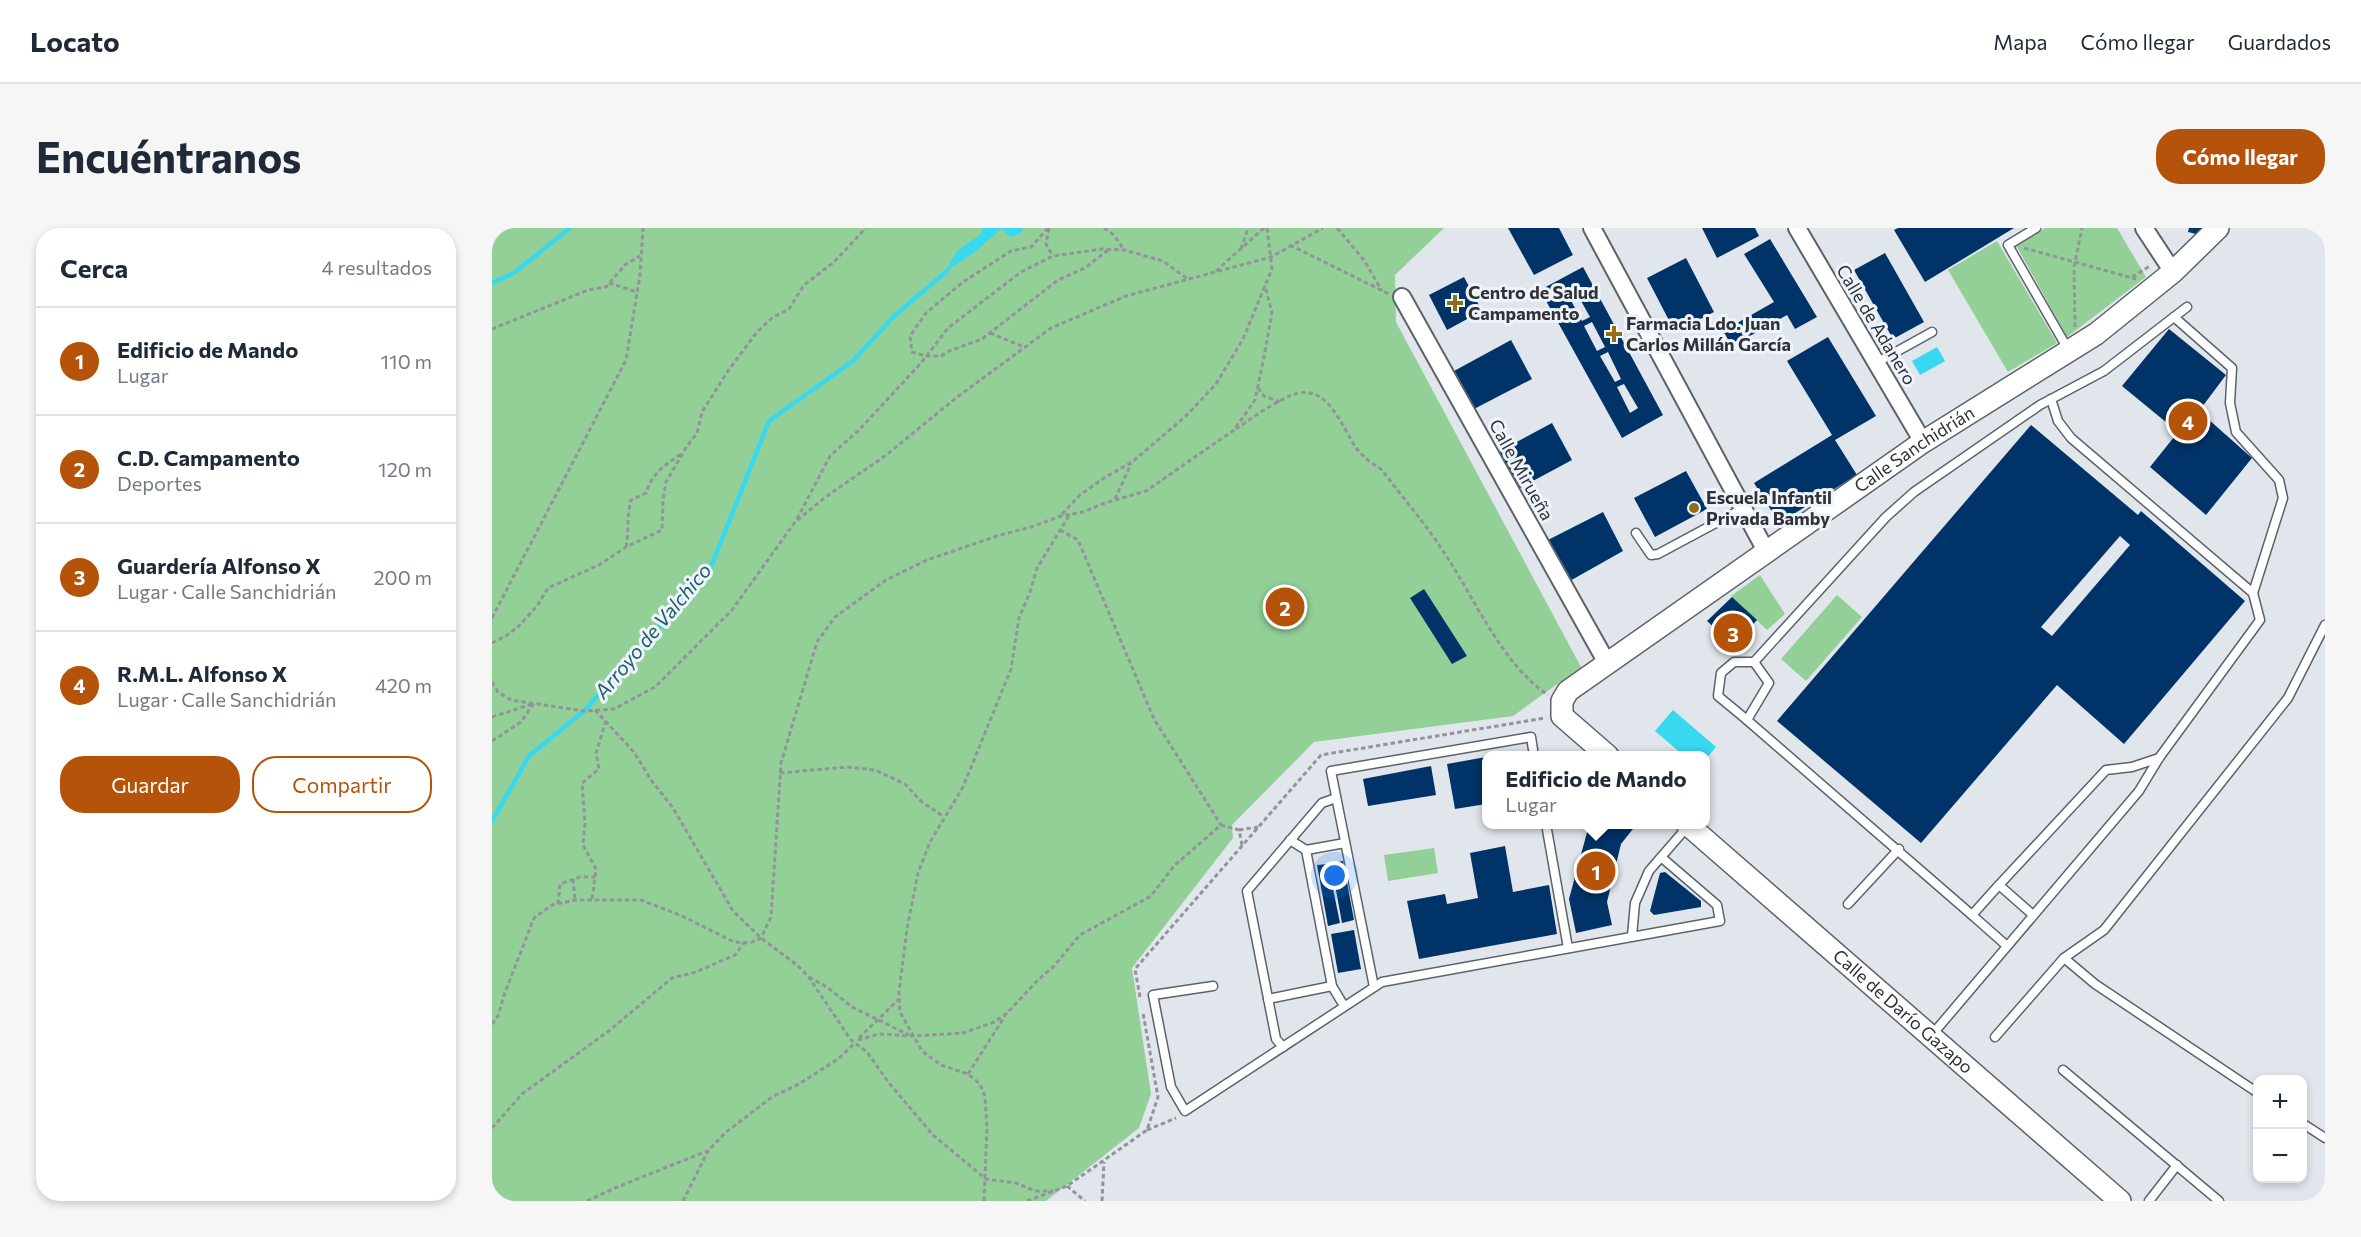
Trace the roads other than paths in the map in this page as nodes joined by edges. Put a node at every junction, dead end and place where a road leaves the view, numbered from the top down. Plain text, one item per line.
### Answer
1 (1592, 228) edge
2 (1797, 228) edge
3 (2036, 228) edge
4 (2144, 228) edge
5 (2218, 228) edge
6 (2173, 272) junction
7 (1402, 297) dead end
8 (2187, 307) dead end
9 (2174, 317) junction
10 (1932, 332) dead end
11 (2074, 349) junction
12 (1876, 363) junction
13 (2051, 399) junction
14 (1923, 442) junction
15 (1742, 509) junction
16 (1636, 533) dead end
17 (1766, 551) junction
18 (2253, 593) junction
19 (2325, 625) edge
20 (1754, 662) junction
21 (1607, 663) junction
22 (1747, 720) junction
23 (1533, 751) edge
24 (1603, 751) edge
25 (2159, 758) junction
26 (1336, 798) junction
27 (1547, 829) edge
28 (1685, 829) edge
29 (1693, 829) edge
30 (1290, 840) junction
31 (1345, 843) junction
32 (1899, 849) junction
33 (1306, 850) junction
34 (1661, 857) junction
35 (1999, 885) junction
36 (1848, 904) dead end
37 (1972, 915) junction
38 (2033, 915) junction
39 (1632, 936) junction
40 (2007, 946) junction
41 (1568, 948) junction
42 (2064, 958) junction
43 (1214, 986) dead end
44 (1332, 986) junction
45 (1374, 987) junction
46 (1268, 999) junction
47 (1344, 1006) junction
48 (1931, 1037) junction
49 (1995, 1037) dead end
50 (1282, 1047) junction
51 (2063, 1070) dead end
52 (2253, 1090) edge
53 (2307, 1126) edge
54 (2325, 1138) edge
55 (2177, 1165) junction
56 (2120, 1201) edge
57 (2149, 1201) edge
58 (2219, 1201) edge

1 - 15 street
2 - 12 street, Calle de Adanero
3 - 11 lane
4 - 6 street
5 - 6 street, Calle Sanchidrián
6 - 11 street, Calle Sanchidrián
7 - 21 street, Calle Mirueña
8 - 9 lane
9 - 13 lane
9 - 18 lane
10 - 12 lane
11 - 14 street, Calle Sanchidrián
12 - 14 street, Calle de Adanero
13 - 18 lane
13 - 20 lane
14 - 17 street, Calle Sanchidrián
15 - 16 lane
15 - 17 street
17 - 21 street, Calle Sanchidrián
18 - 25 lane
19 - 42 lane
20 - 22 lane
20 - 22 lane
21 - 24 street, Calle Sanchidrián
22 - 32 lane
23 - 26 lane
25 - 35 lane
25 - 38 lane
26 - 30 lane
26 - 31 lane
27 - 41 lane
28 - 34 lane
29 - 48 street, Calle de Darío Gazapo
30 - 33 lane
30 - 46 lane
31 - 33 lane
31 - 45 lane
32 - 36 lane
32 - 37 lane
33 - 44 lane
34 - 39 lane
34 - 39 lane
35 - 37 lane
35 - 38 lane
37 - 40 lane
38 - 40 lane
39 - 41 lane
40 - 48 lane
41 - 45 lane
42 - 49 lane
42 - 52 lane
43 - 50 lane
44 - 46 lane
44 - 47 lane
45 - 47 lane
46 - 50 lane
47 - 50 lane
48 - 56 street, Calle de Darío Gazapo
51 - 55 lane
53 - 54 lane
55 - 57 lane
55 - 58 lane

